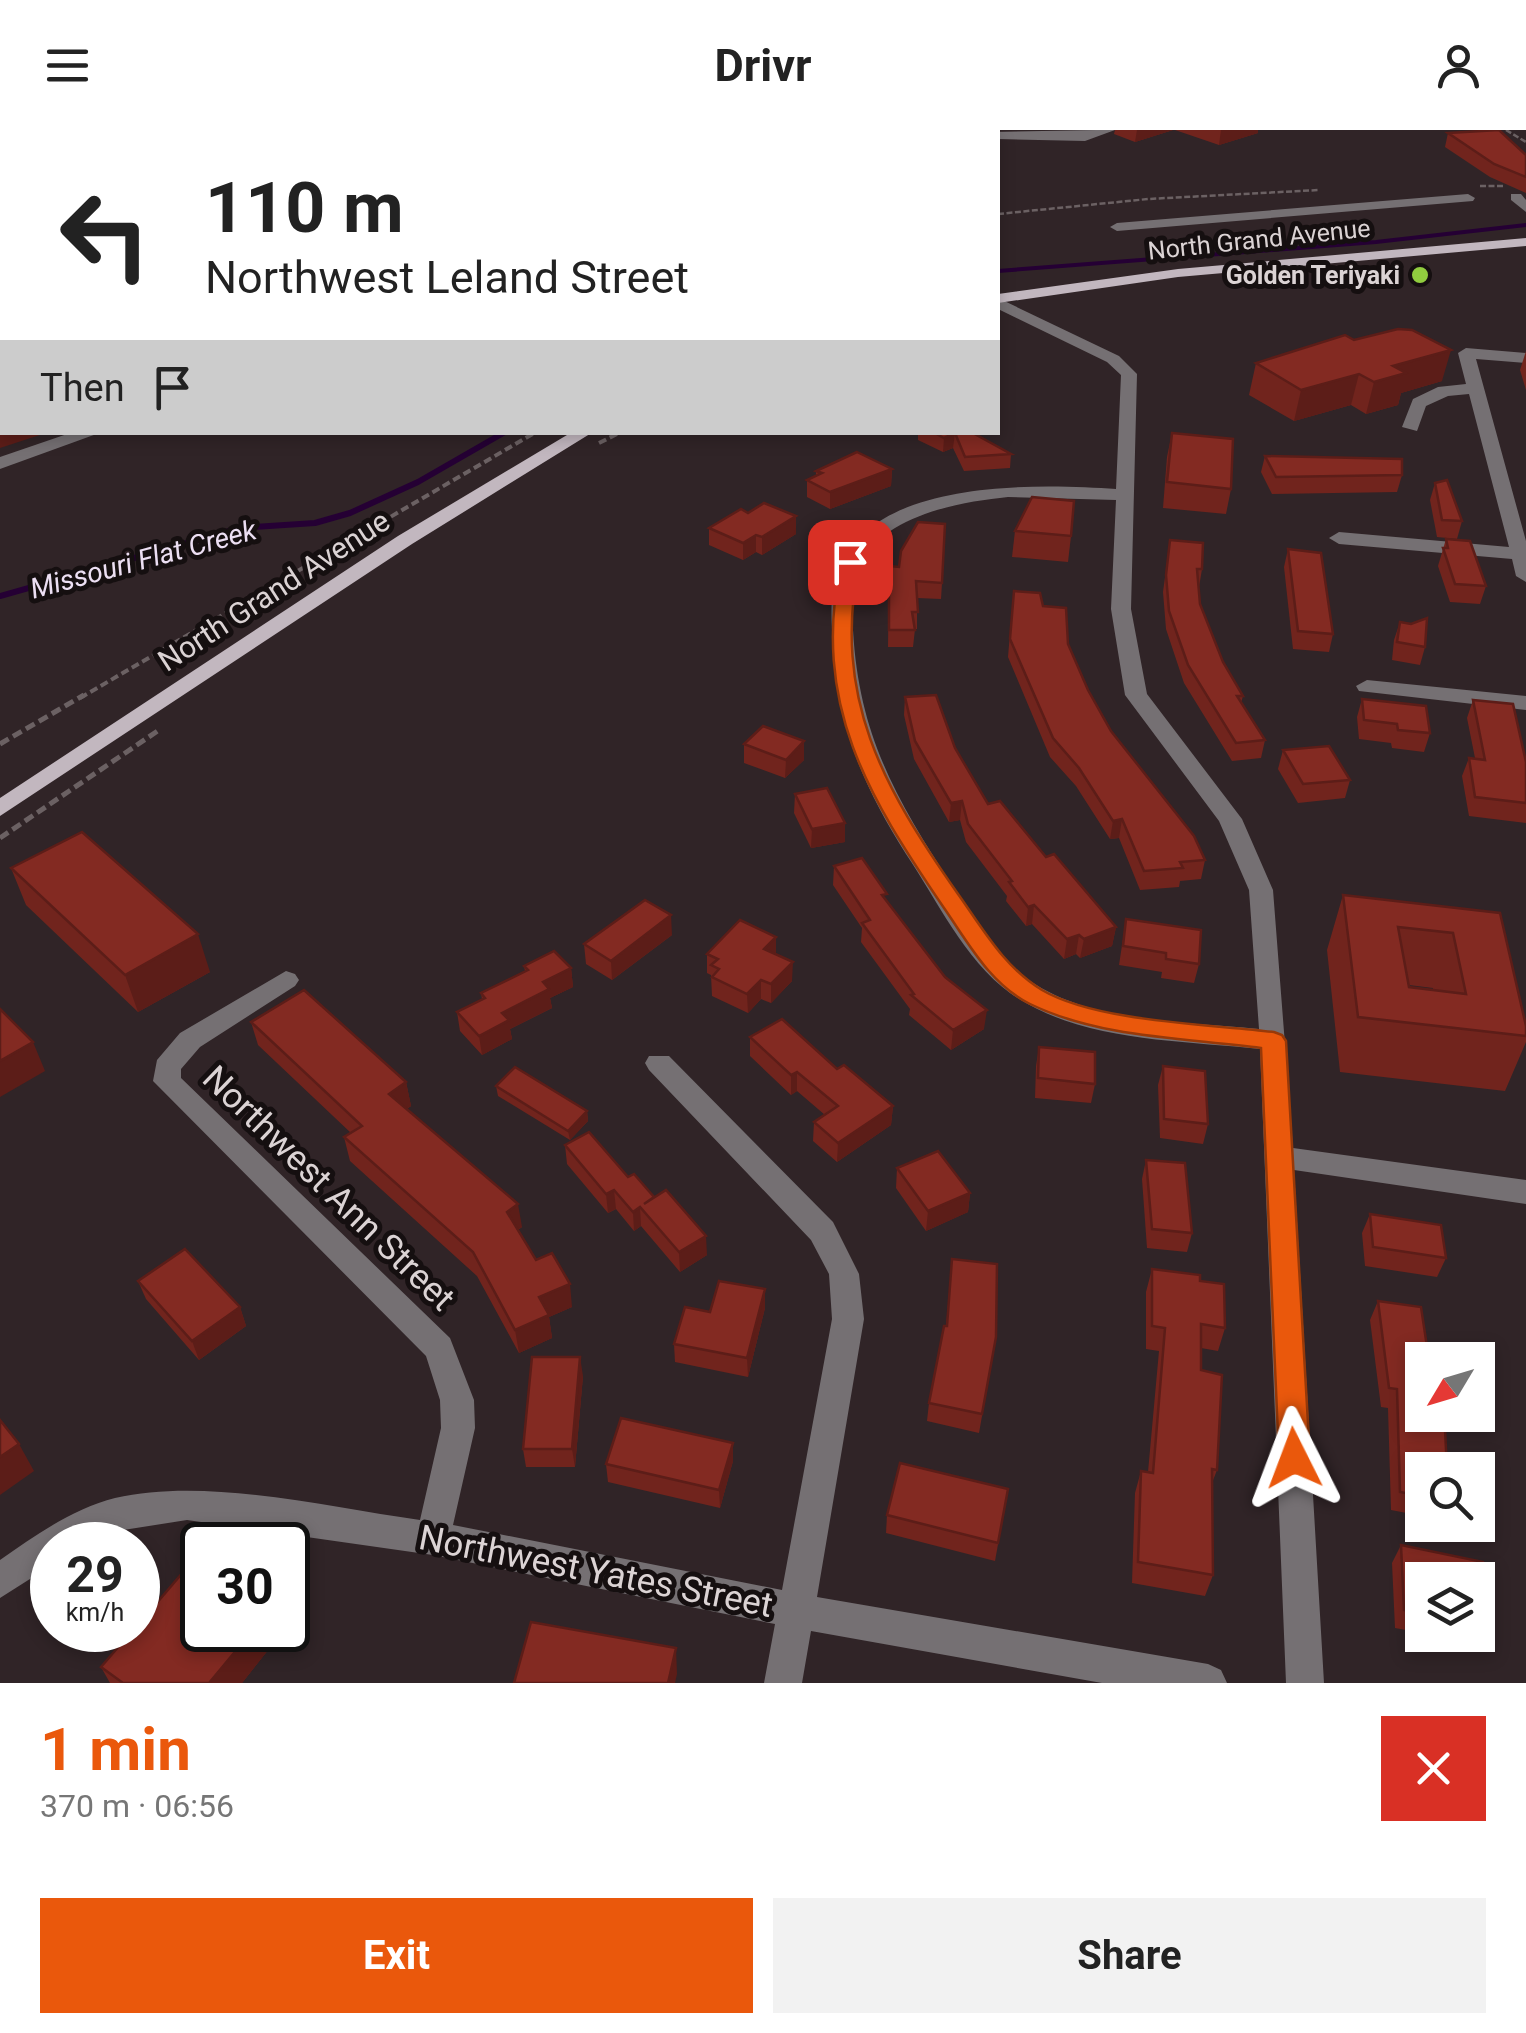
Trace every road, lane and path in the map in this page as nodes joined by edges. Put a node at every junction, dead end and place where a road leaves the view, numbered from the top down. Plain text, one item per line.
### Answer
1 (1109, 130) edge
2 (1506, 130) edge
3 (1000, 135) edge
4 (1526, 142) edge
5 (1468, 198) dead end
6 (1117, 227) dead end
7 (1526, 242) edge
8 (1000, 301) edge
9 (1000, 302) edge
10 (1526, 358) edge
11 (1475, 388) junction
12 (1411, 427) dead end
13 (84, 435) edge
14 (531, 435) edge
15 (580, 435) edge
16 (0, 464) edge
17 (1125, 495) junction
18 (1339, 538) dead end
19 (1520, 554) junction
20 (1526, 576) edge
21 (1367, 686) dead end
22 (1526, 703) edge
23 (0, 744) edge
24 (0, 809) edge
25 (286, 980) dead end
26 (1274, 1041) junction
27 (659, 1063) dead end
28 (1280, 1157) junction
29 (1526, 1192) edge
30 (433, 1538) junction
31 (0, 1581) edge
32 (798, 1611) junction
33 (783, 1683) edge
34 (1208, 1683) edge
35 (1306, 1683) edge

1 - 3 street
2 - 4 path
5 - 6 street
7 - 8 main road, North Grand Avenue
9 - 17 street
10 - 11 street
11 - 12 street
11 - 19 street
13 - 16 street
14 - 23 path
15 - 24 main road, North Grand Avenue
17 - 26 street
17 - 26 street
18 - 19 street
19 - 20 street
21 - 22 street
25 - 30 street, Northwest Ann Street
26 - 28 street
27 - 32 street
28 - 29 street
28 - 35 street
30 - 31 street, Northwest Yates Street
30 - 32 street, Northwest Yates Street
32 - 33 street
32 - 34 street, Northwest Yates Street

